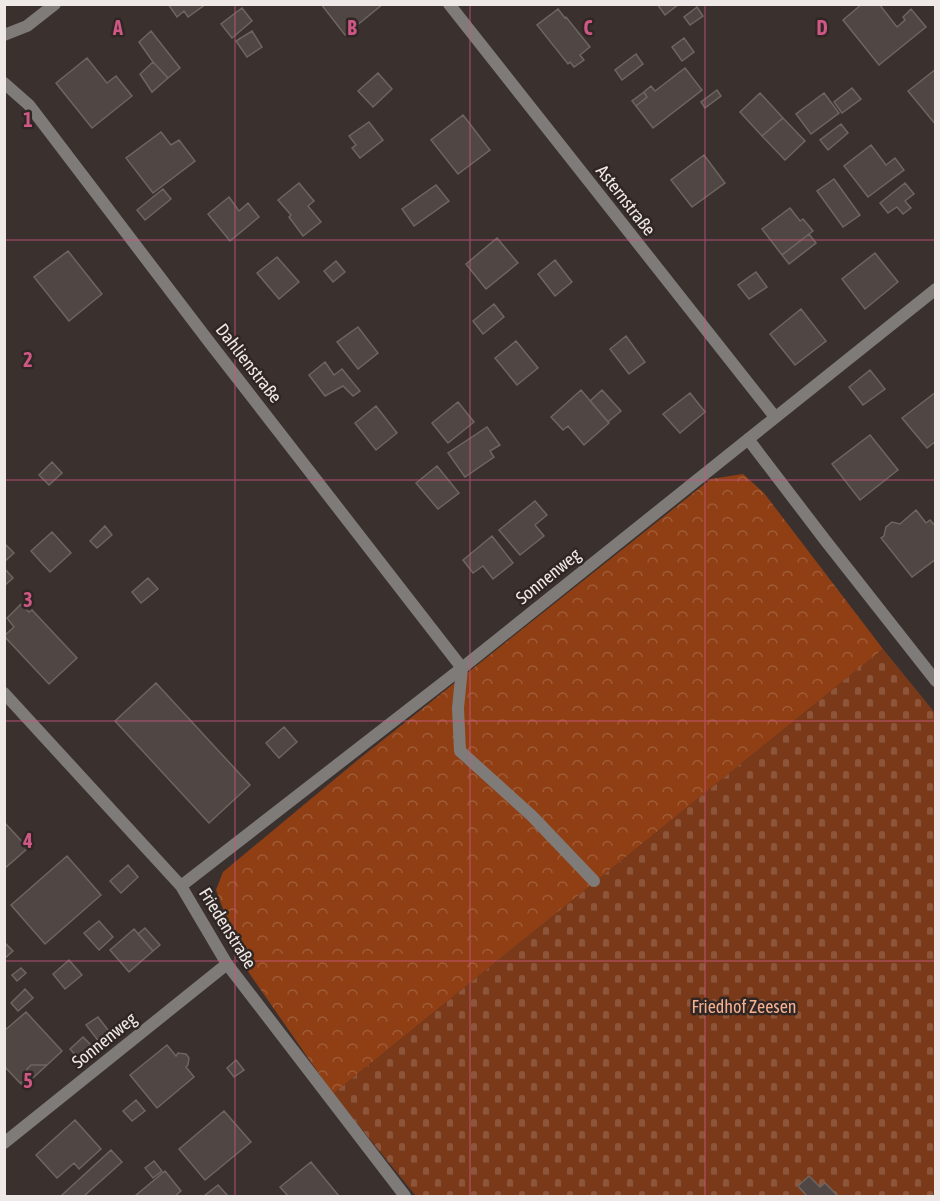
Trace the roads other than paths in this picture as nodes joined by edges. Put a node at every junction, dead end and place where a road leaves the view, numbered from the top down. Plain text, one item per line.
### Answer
1 (55, 4) edge
2 (449, 4) edge
3 (4, 35) edge
4 (4, 83) edge
5 (936, 289) edge
6 (775, 417) junction
7 (748, 439) junction
8 (462, 668) junction
9 (936, 681) edge
10 (4, 693) edge
11 (594, 881) dead end
12 (181, 886) junction
13 (227, 964) junction
14 (4, 1143) edge
15 (405, 1197) edge

1 - 3 street
2 - 6 street, Asternstraße
4 - 8 street, Dahlienstraße
5 - 6 street, Sonnenweg
6 - 7 street, Sonnenweg
7 - 8 street, Sonnenweg
7 - 9 street
8 - 11 street
8 - 12 street, Sonnenweg
10 - 12 street, Friedenstraße
12 - 13 street, Friedenstraße
13 - 14 street, Sonnenweg
13 - 15 street, Friedenstraße

